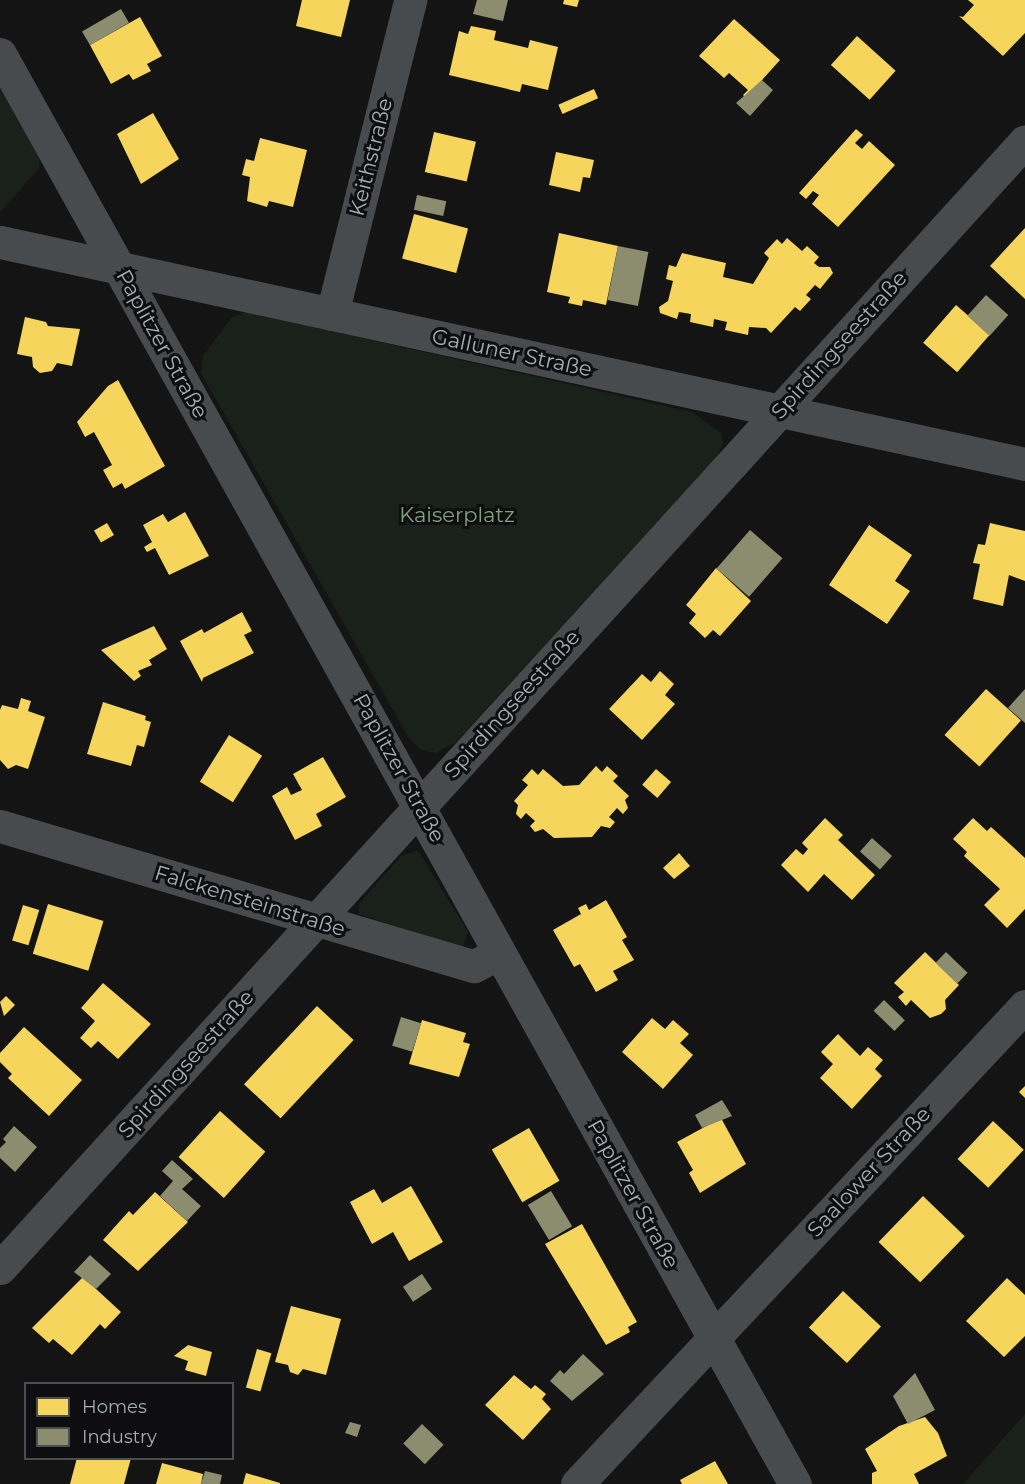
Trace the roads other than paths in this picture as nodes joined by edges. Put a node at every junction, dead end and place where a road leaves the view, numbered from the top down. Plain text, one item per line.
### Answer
1 (410, 0) edge
2 (0, 54) edge
3 (1025, 141) edge
4 (0, 242) edge
5 (118, 266) junction
6 (332, 314) junction
7 (779, 412) junction
8 (1025, 464) edge
9 (420, 806) junction
10 (0, 826) edge
11 (316, 921) junction
12 (500, 953) junction
13 (1025, 1006) edge
14 (0, 1268) edge
15 (713, 1338) junction
16 (577, 1484) edge
17 (795, 1484) edge

1 - 6 street, Keithstraße
2 - 5 street, Paplitzer Straße
3 - 7 street, Spirdingseestraße
4 - 5 street, Galluner Straße
5 - 6 street, Galluner Straße
5 - 9 street, Paplitzer Straße
6 - 7 street, Galluner Straße
7 - 8 street, Galluner Straße
7 - 9 street, Spirdingseestraße
9 - 11 street, Spirdingseestraße
9 - 12 street, Paplitzer Straße
10 - 11 street, Falckensteinstraße
11 - 12 street, Falckensteinstraße
11 - 14 street, Spirdingseestraße
12 - 15 street, Paplitzer Straße
13 - 15 street, Saalower Straße
15 - 16 street, Saalower Straße
15 - 17 street, Paplitzer Straße

